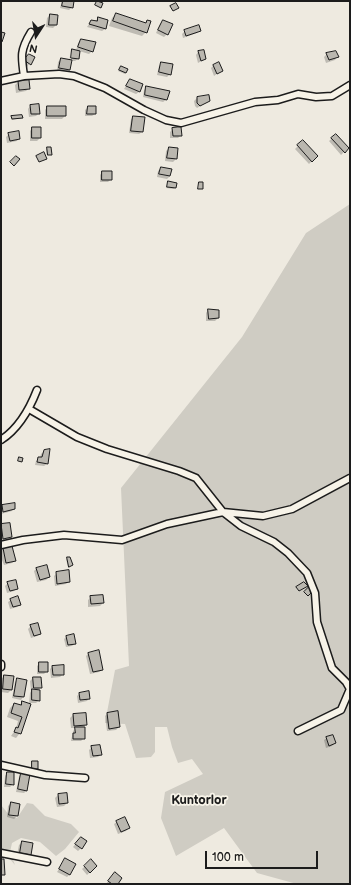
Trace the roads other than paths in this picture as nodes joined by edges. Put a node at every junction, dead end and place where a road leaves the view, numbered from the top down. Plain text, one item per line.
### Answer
1 (31, 32) dead end
2 (24, 76) junction
3 (1, 81) edge
4 (350, 85) edge
5 (37, 390) dead end
6 (29, 409) junction
7 (1, 440) edge
8 (350, 478) edge
9 (223, 512) junction
10 (1, 545) edge
11 (298, 731) dead end
12 (1, 765) edge
13 (85, 778) dead end
14 (1, 853) edge
15 (46, 862) dead end

1 - 2 street
2 - 3 street
2 - 4 street
5 - 6 street
6 - 7 street
6 - 9 street
8 - 9 street
9 - 10 street
9 - 11 street
12 - 13 street
14 - 15 street

